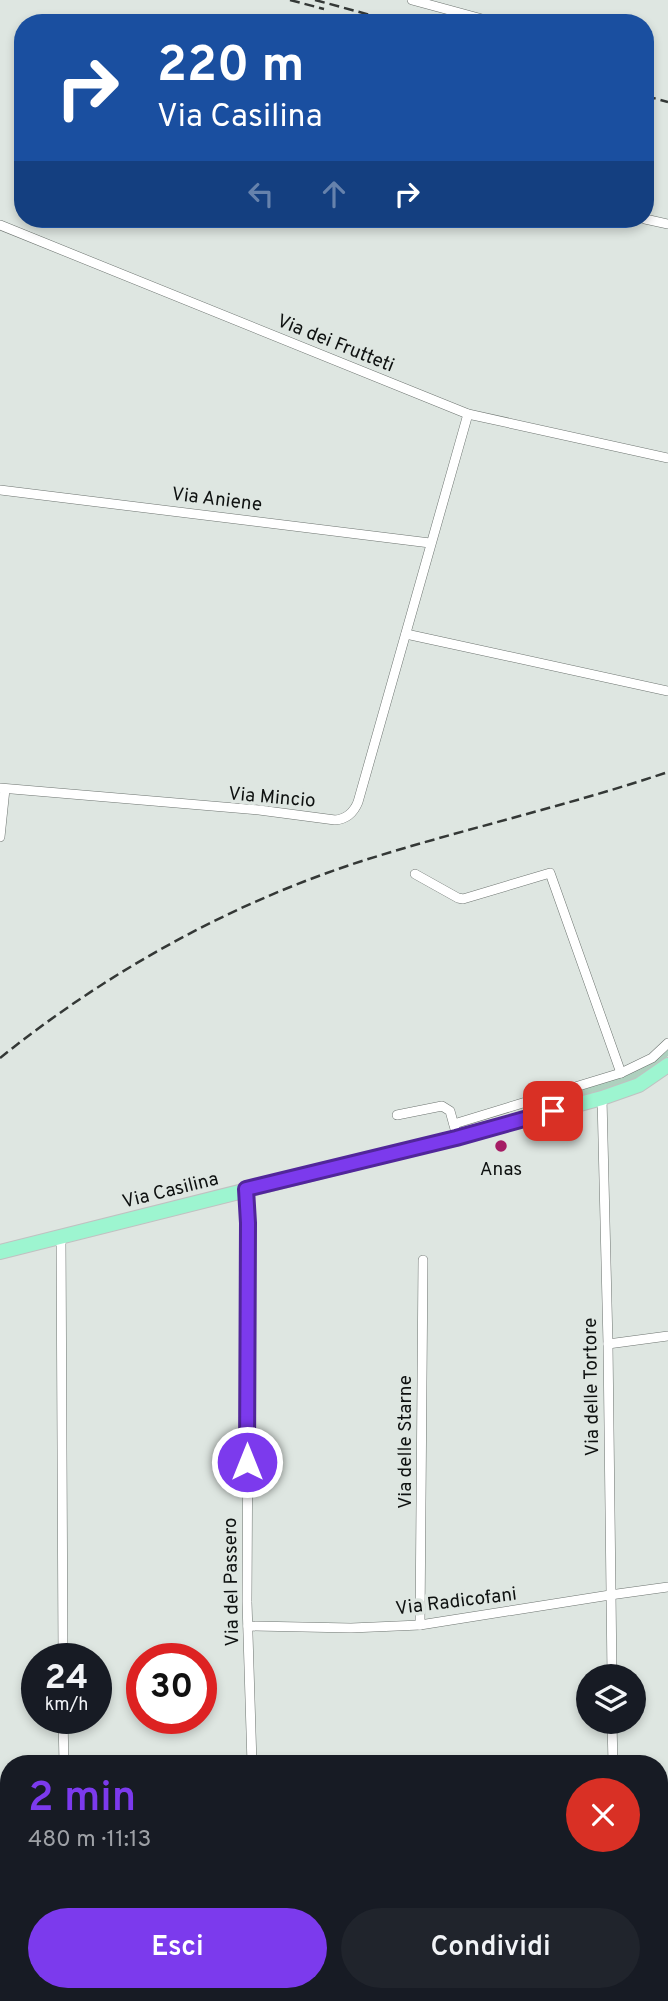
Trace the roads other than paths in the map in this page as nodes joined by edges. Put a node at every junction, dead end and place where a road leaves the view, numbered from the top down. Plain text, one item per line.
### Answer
1 (412, 0) edge
2 (464, 14) edge
3 (0, 225) edge
4 (468, 414) junction
5 (668, 458) edge
6 (0, 490) edge
7 (430, 543) junction
8 (406, 634) junction
9 (668, 691) edge
10 (3, 788) edge
11 (0, 837) edge
12 (415, 874) dead end
13 (668, 1043) edge
14 (668, 1065) edge
15 (621, 1073) junction
16 (602, 1098) junction
17 (397, 1115) dead end
18 (455, 1131) junction
19 (246, 1189) junction
20 (61, 1236) junction
21 (0, 1252) edge
22 (423, 1260) dead end
23 (668, 1336) edge
24 (608, 1344) junction
25 (668, 1587) edge
26 (610, 1595) junction
27 (420, 1625) junction
28 (248, 1626) junction
29 (63, 1643) edge
30 (611, 1664) edge
31 (63, 1734) edge
32 (612, 1734) edge
33 (64, 1755) edge
34 (252, 1755) edge
35 (613, 1755) edge

1 - 2 street
3 - 4 street, Via dei Frutteti
4 - 5 street, Via dei Frutteti
4 - 7 street, Via Mincio
6 - 7 street, Via Aniene
7 - 8 street, Via Mincio
8 - 9 street
8 - 10 street, Via Mincio
10 - 11 street
12 - 15 street
13 - 15 street
14 - 16 main road, Via Casilina
15 - 18 street
16 - 18 main road, Via Casilina
16 - 24 street, Via delle Tortore
17 - 18 street
18 - 19 main road, Via Casilina
19 - 20 main road, Via Casilina
19 - 28 street, Via del Passero
20 - 21 main road, Via Casilina
20 - 29 street
22 - 27 street, Via delle Starne
23 - 24 street
24 - 26 street, Via delle Tortore
25 - 26 street, Via Radicofani
26 - 27 street, Via Radicofani
26 - 30 street, Via delle Tortore
27 - 28 street, Via Radicofani
28 - 34 street, Via del Passero
31 - 33 street
32 - 35 street

